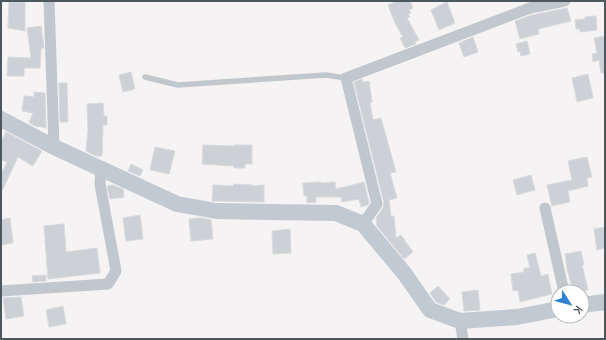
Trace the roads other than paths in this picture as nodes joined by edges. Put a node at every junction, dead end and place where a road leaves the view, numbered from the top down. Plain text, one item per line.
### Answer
1 (49, 1) edge
2 (565, 1) edge
3 (145, 77) dead end
4 (346, 78) junction
5 (1, 120) edge
6 (54, 147) junction
7 (101, 169) junction
8 (545, 208) dead end
9 (362, 224) junction
10 (562, 284) edge
11 (1, 291) edge
12 (605, 302) edge
13 (590, 304) edge
14 (550, 311) edge
15 (460, 321) junction
16 (463, 339) edge

1 - 6 street
2 - 4 street
3 - 4 lane
4 - 9 street
5 - 6 street
6 - 7 street
7 - 9 street
7 - 11 street
8 - 10 street
9 - 15 street
12 - 13 street
14 - 15 street
15 - 16 street

